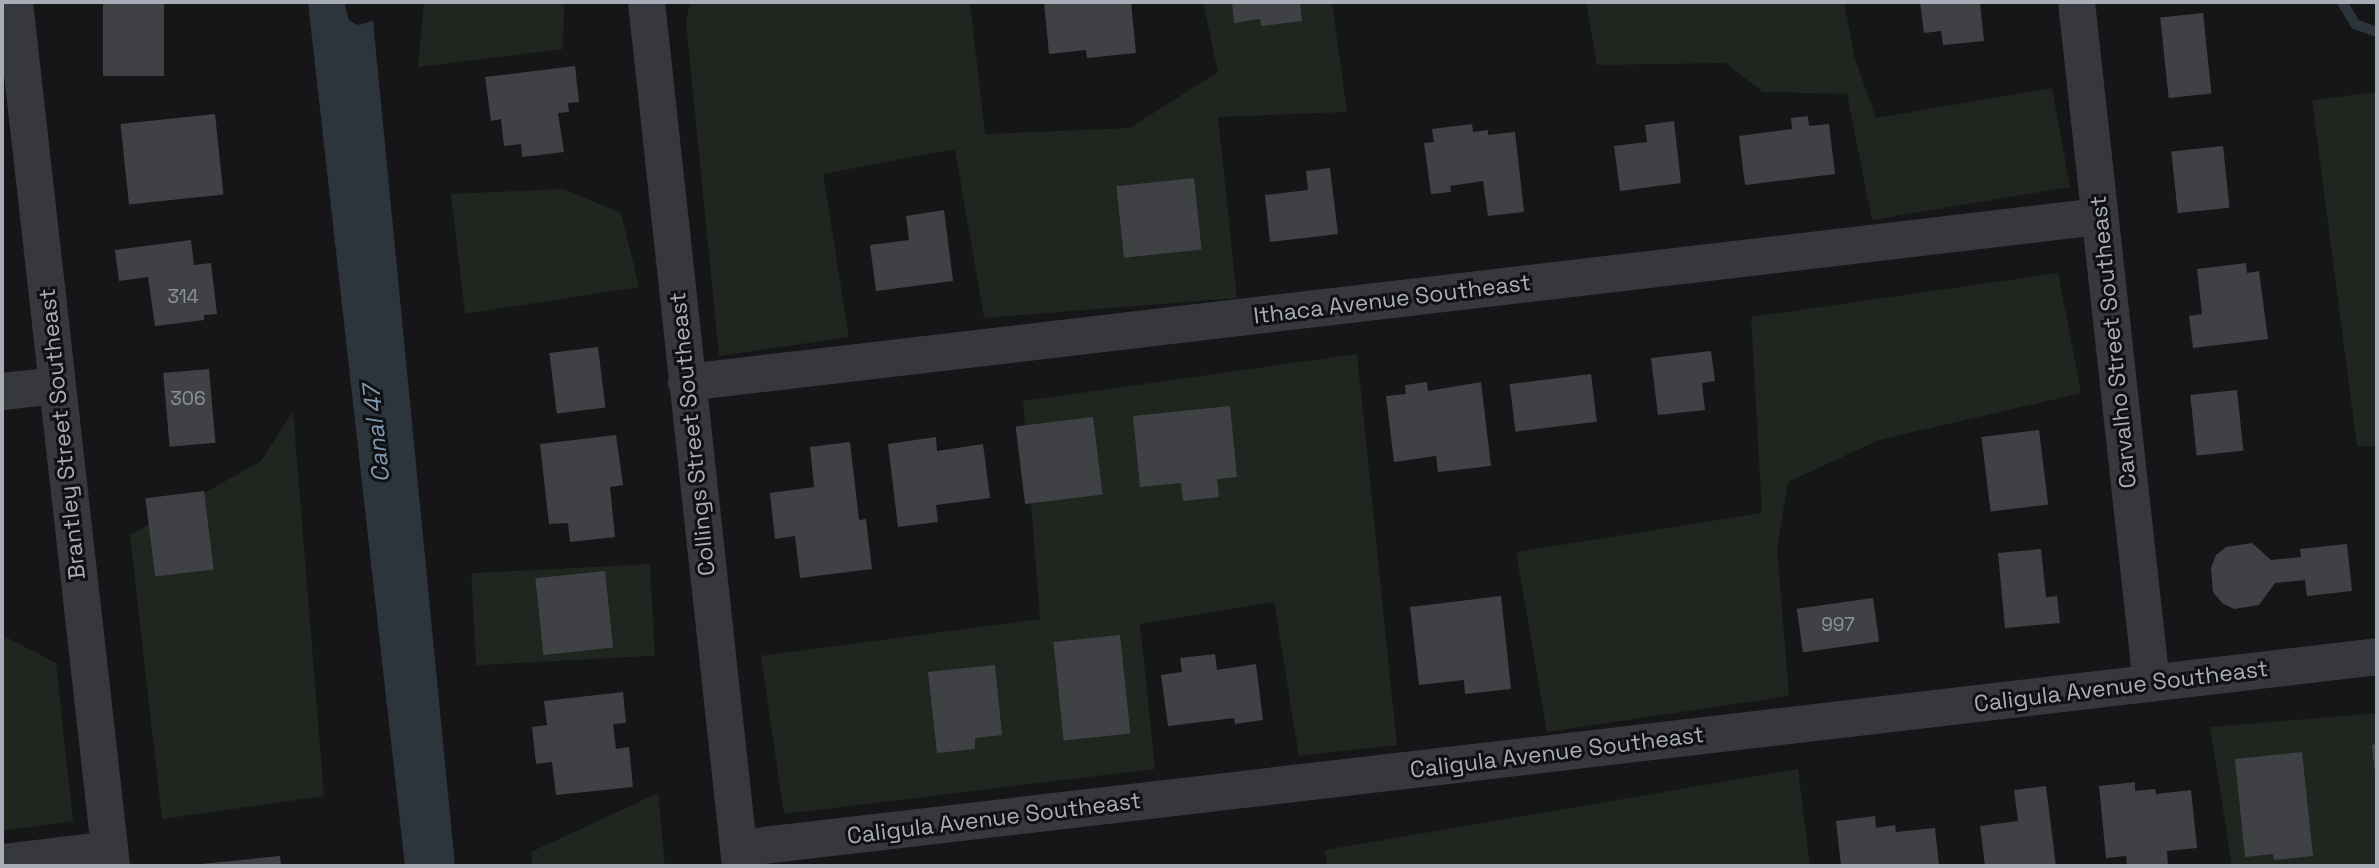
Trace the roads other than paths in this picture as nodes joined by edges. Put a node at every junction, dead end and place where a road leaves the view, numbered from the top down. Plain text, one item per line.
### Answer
1 (14, 2) edge
2 (646, 2) edge
3 (2076, 2) edge
4 (2099, 216) junction
5 (685, 382) junction
6 (56, 385) junction
7 (2, 391) edge
8 (2377, 656) edge
9 (2151, 683) junction
10 (739, 857) edge
11 (110, 858) edge
12 (2, 862) edge

1 - 6 street, Brantley Street Southeast
2 - 5 street, Collings Street Southeast
3 - 4 street, Carvalho Street Southeast
4 - 5 street, Ithaca Avenue Southeast
4 - 9 street, Carvalho Street Southeast
5 - 10 street, Collings Street Southeast
6 - 7 street
6 - 11 street, Brantley Street Southeast
8 - 9 street, Caligula Avenue Southeast
9 - 10 street, Caligula Avenue Southeast
11 - 12 street

